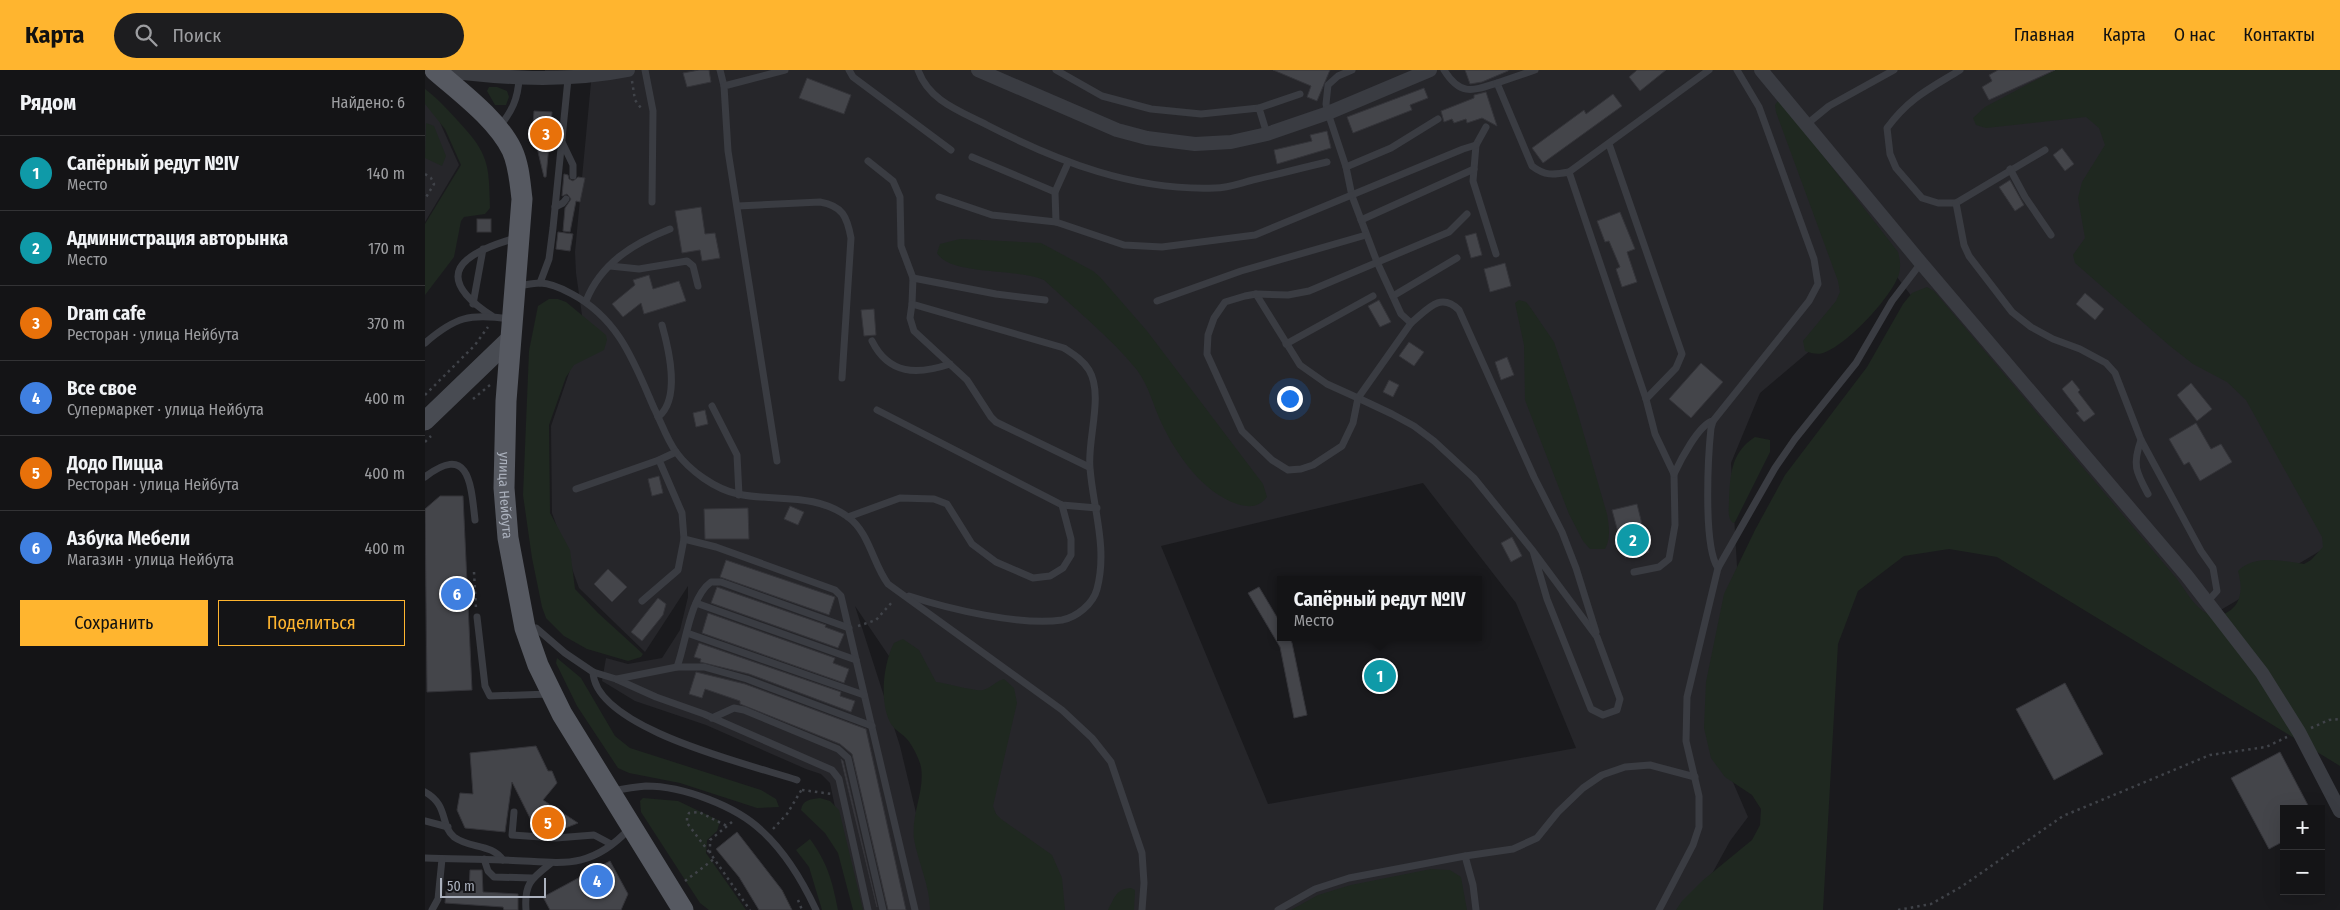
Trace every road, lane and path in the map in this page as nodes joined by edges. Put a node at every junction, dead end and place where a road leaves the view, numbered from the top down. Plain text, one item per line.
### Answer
1 (435, 70) edge
2 (628, 70) edge
3 (645, 70) edge
4 (720, 70) edge
5 (785, 70) edge
6 (841, 70) edge
7 (917, 70) edge
8 (978, 70) edge
9 (1056, 70) edge
10 (1352, 70) edge
11 (1430, 70) edge
12 (1444, 70) edge
13 (1535, 70) edge
14 (1709, 70) edge
15 (1737, 70) edge
16 (1761, 70) edge
17 (1894, 70) edge
18 (1960, 70) edge
19 (851, 74) edge
20 (513, 76) edge
21 (568, 79) junction
22 (1497, 83) junction
23 (632, 85) dead end
24 (724, 86) junction
25 (1300, 94) dead end
26 (1259, 108) junction
27 (653, 111) junction
28 (1328, 113) junction
29 (1438, 120) dead end
30 (1807, 124) junction
31 (1486, 127) dead end
32 (497, 129) junction
33 (1267, 134) junction
34 (562, 141) junction
35 (1609, 144) junction
36 (1476, 145) junction
37 (951, 150) dead end
38 (2045, 150) dead end
39 (972, 157) dead end
40 (868, 161) dead end
41 (1327, 162) dead end
42 (1068, 163) junction
43 (1346, 167) junction
44 (1474, 169) junction
45 (2010, 170) junction
46 (1569, 172) junction
47 (425, 174) edge
48 (573, 176) dead end
49 (1055, 192) junction
50 (1352, 196) junction
51 (939, 197) dead end
52 (425, 199) edge
53 (566, 199) dead end
54 (652, 202) dead end
55 (1956, 203) junction
56 (738, 206) junction
57 (555, 207) junction
58 (1467, 214) dead end
59 (1361, 220) junction
60 (1056, 222) junction
61 (670, 228) dead end
62 (1366, 235) junction
63 (2051, 235) dead end
64 (519, 238) junction
65 (483, 249) junction
66 (1497, 254) dead end
67 (1457, 258) dead end
68 (1377, 262) junction
69 (1921, 263) junction
70 (609, 266) junction
71 (913, 278) junction
72 (540, 283) junction
73 (698, 286) dead end
74 (514, 287) junction
75 (1256, 294) junction
76 (1373, 296) dead end
77 (1393, 296) junction
78 (1045, 300) dead end
79 (585, 301) junction
80 (1157, 301) dead end
81 (473, 304) junction
82 (912, 304) junction
83 (1411, 323) junction
84 (505, 325) junction
85 (662, 326) dead end
86 (871, 341) dead end
87 (425, 342) edge
88 (1286, 344) junction
89 (949, 364) junction
90 (842, 378) dead end
91 (1358, 398) junction
92 (1646, 399) junction
93 (712, 406) dead end
94 (877, 410) dead end
95 (658, 416) junction
96 (425, 421) edge
97 (1713, 421) junction
98 (2141, 440) junction
99 (675, 452) junction
100 (659, 460) junction
101 (777, 461) dead end
102 (1089, 467) junction
103 (1674, 474) junction
104 (425, 477) edge
105 (576, 489) dead end
106 (2148, 494) dead end
107 (739, 495) junction
108 (1062, 505) junction
109 (1097, 508) junction
110 (848, 517) junction
111 (475, 520) dead end
112 (684, 539) junction
113 (1533, 551) junction
114 (1718, 568) junction
115 (474, 572) dead end
116 (1634, 572) dead end
117 (901, 593) junction
118 (475, 598) dead end
119 (642, 601) dead end
120 (2207, 602) junction
121 (696, 603) junction
122 (477, 617) dead end
123 (525, 628) junction
124 (849, 628) junction
125 (687, 633) junction
126 (1597, 637) junction
127 (856, 660) junction
128 (677, 667) junction
129 (593, 672) junction
130 (617, 679) junction
131 (551, 693) junction
132 (864, 695) junction
133 (712, 718) junction
134 (2340, 719) edge
135 (872, 726) junction
136 (2299, 732) junction
137 (816, 764) junction
138 (1695, 777) junction
139 (797, 780) dead end
140 (802, 790) junction
141 (425, 792) edge
142 (610, 792) junction
143 (842, 795) junction
144 (2338, 805) edge
145 (514, 812) dead end
146 (725, 818) dead end
147 (425, 821) edge
148 (727, 826) junction
149 (448, 827) junction
150 (631, 827) junction
151 (767, 835) junction
152 (611, 844) junction
153 (710, 853) junction
154 (1465, 856) junction
155 (425, 858) edge
156 (442, 859) junction
157 (484, 859) junction
158 (714, 859) junction
159 (503, 860) junction
160 (550, 864) junction
161 (532, 878) junction
162 (681, 883) dead end
163 (797, 898) dead end
164 (431, 910) edge
165 (526, 910) edge
166 (683, 910) edge
167 (749, 910) edge
168 (802, 910) edge
169 (816, 910) edge
170 (867, 910) edge
171 (883, 910) edge
172 (915, 910) edge
173 (1142, 910) edge
174 (1279, 910) edge
175 (1476, 910) edge
176 (1659, 910) edge
177 (1898, 910) edge

1 - 20 street
1 - 32 main road, улица Нейбута
2 - 21 street
3 - 27 lane
4 - 24 lane
5 - 24 lane
6 - 19 lane
7 - 42 lane
8 - 33 street
9 - 26 lane
10 - 28 lane
11 - 28 street
12 - 22 lane
13 - 22 lane
14 - 35 lane
15 - 97 lane
16 - 30 street
17 - 30 lane
18 - 55 lane
19 - 37 lane
20 - 21 street
20 - 32 lane
21 - 34 lane
22 - 46 lane
23 - 27 path
24 - 56 lane
25 - 26 lane
26 - 33 lane
27 - 54 lane
28 - 33 street
28 - 43 lane
29 - 43 lane
30 - 69 street
31 - 36 lane
32 - 64 main road, улица Нейбута
34 - 48 lane
34 - 57 lane
35 - 46 lane
35 - 92 lane
36 - 44 lane
36 - 50 lane
38 - 45 lane
39 - 49 lane
40 - 71 lane
41 - 42 lane
42 - 49 lane
43 - 50 lane
44 - 59 lane
44 - 66 lane
45 - 55 lane
45 - 63 lane
46 - 92 lane
47 - 52 path
49 - 60 lane
50 - 59 lane
50 - 60 lane
51 - 60 lane
53 - 57 lane
55 - 98 lane
56 - 90 lane
56 - 101 lane
57 - 72 lane
58 - 68 lane
59 - 62 lane
61 - 70 lane
62 - 68 lane
62 - 80 lane
64 - 65 lane
64 - 74 main road, улица Нейбута
65 - 81 lane
65 - 81 lane
67 - 77 lane
68 - 75 lane
68 - 77 lane
69 - 114 lane
69 - 120 street
70 - 73 lane
70 - 79 lane
71 - 78 lane
71 - 82 lane
72 - 74 lane
72 - 79 lane
74 - 84 main road, улица Нейбута
75 - 88 lane
75 - 91 lane
76 - 88 lane
77 - 83 lane
79 - 95 lane
81 - 84 lane
82 - 89 lane
82 - 102 lane
83 - 91 lane
83 - 126 lane
84 - 87 lane
84 - 96 street
84 - 123 main road, улица Нейбута
85 - 95 lane
86 - 89 lane
88 - 91 lane
89 - 102 lane
91 - 113 lane
92 - 103 lane
93 - 107 lane
94 - 108 lane
95 - 99 lane
97 - 103 lane
97 - 114 lane
98 - 106 lane
98 - 120 lane
99 - 100 lane
99 - 107 lane
100 - 105 lane
100 - 112 lane
102 - 109 lane
103 - 116 lane
104 - 111 lane
107 - 110 lane
108 - 109 lane
108 - 110 lane
109 - 117 lane
110 - 117 lane
112 - 119 lane
112 - 124 lane
113 - 126 lane
113 - 126 lane
114 - 138 lane
115 - 118 path
117 - 124 path
117 - 173 lane
120 - 136 street
121 - 124 lane
121 - 125 lane
121 - 127 lane
122 - 131 lane
123 - 129 lane
123 - 131 main road, улица Нейбута
124 - 127 lane
125 - 128 lane
125 - 132 lane
127 - 132 lane
128 - 130 lane
128 - 135 lane
129 - 130 lane
129 - 139 lane
130 - 133 lane
131 - 142 main road, улица Нейбута
132 - 135 lane
133 - 137 lane
133 - 171 lane
134 - 136 path
135 - 172 lane
136 - 144 street
136 - 177 path
137 - 140 path
137 - 143 lane
138 - 154 lane
138 - 176 lane
140 - 143 path
140 - 151 path
141 - 149 lane
142 - 150 main road, улица Нейбута
142 - 151 lane
143 - 170 lane
145 - 152 lane
146 - 148 path
147 - 149 lane
148 - 153 path
148 - 153 path
149 - 159 lane
150 - 152 lane
150 - 166 main road, улица Нейбута
151 - 169 lane
152 - 160 lane
153 - 158 path
154 - 174 lane
154 - 175 lane
155 - 156 lane
156 - 157 lane
156 - 164 lane
157 - 159 lane
157 - 161 lane
158 - 162 path
158 - 167 path
159 - 160 lane
160 - 161 lane
161 - 165 lane
163 - 168 path

